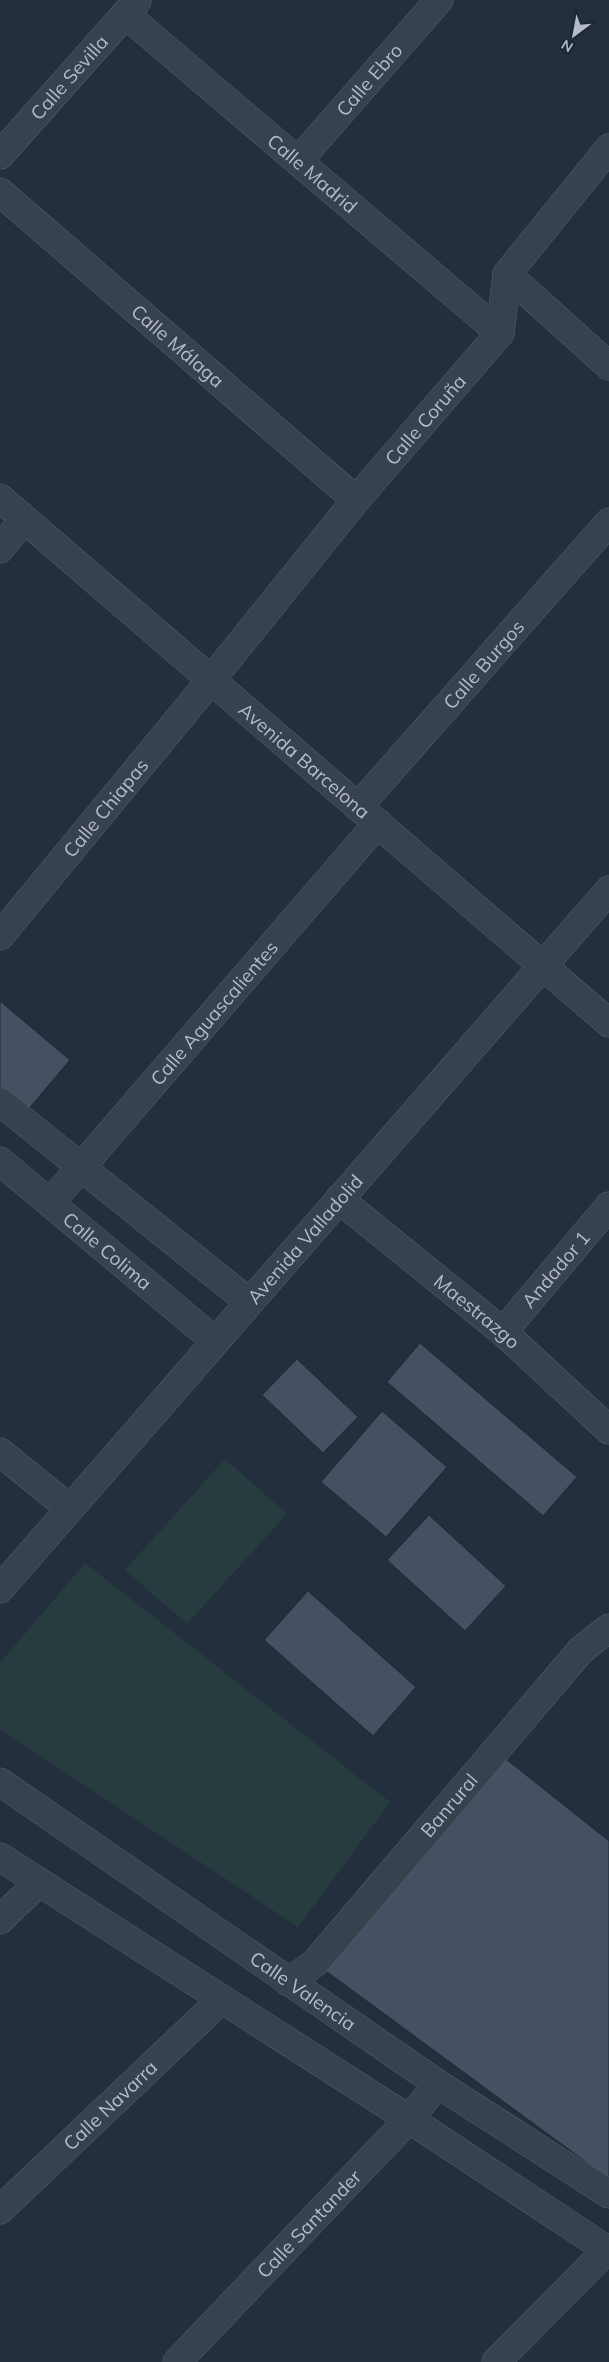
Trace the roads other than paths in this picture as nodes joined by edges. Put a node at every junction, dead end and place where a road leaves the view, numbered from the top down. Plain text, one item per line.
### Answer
1 (439, 0) edge
2 (131, 7) edge
3 (609, 148) edge
4 (0, 155) edge
5 (298, 161) junction
6 (0, 192) edge
7 (508, 274) junction
8 (500, 333) junction
9 (609, 366) edge
10 (0, 498) edge
11 (356, 500) junction
12 (24, 520) junction
13 (609, 522) edge
14 (0, 549) edge
15 (211, 680) junction
16 (368, 815) junction
17 (609, 890) edge
18 (0, 936) edge
19 (543, 966) junction
20 (609, 1023) edge
21 (0, 1102) edge
22 (0, 1161) edge
23 (82, 1167) junction
24 (339, 1199) junction
25 (50, 1203) junction
26 (609, 1206) edge
27 (249, 1302) junction
28 (503, 1332) junction
29 (215, 1340) junction
30 (609, 1430) edge
31 (0, 1452) edge
32 (69, 1508) junction
33 (0, 1589) edge
34 (609, 1628) edge
35 (0, 1782) edge
36 (0, 1857) edge
37 (39, 1882) junction
38 (0, 1920) edge
39 (288, 1982) junction
40 (222, 1999) junction
41 (438, 2084) junction
42 (410, 2119) junction
43 (609, 2194) edge
44 (0, 2210) edge
45 (608, 2250) edge
46 (177, 2362) edge
47 (496, 2362) edge

1 - 5 street, Calle Ebro
2 - 4 street, Calle Sevilla
2 - 5 street, Calle Madrid
3 - 7 street
5 - 8 street, Calle Madrid
6 - 11 street, Calle Málaga
7 - 8 street
7 - 9 street
8 - 11 street, Calle Coruña
10 - 12 street, Avenida Barcelona
11 - 15 street, Calle Coruña
12 - 14 street
12 - 15 street, Avenida Barcelona
13 - 16 street, Calle Burgos
15 - 16 street, Avenida Barcelona
15 - 18 street, Calle Chiapas
16 - 19 street, Avenida Barcelona
16 - 23 street, Calle Aguascalientes
17 - 19 street, Avenida Valladolid
19 - 20 street, Avenida Barcelona
19 - 24 street, Avenida Valladolid
21 - 23 street
22 - 25 street, Calle Colima
23 - 25 street, Calle Aguascalientes
23 - 27 street
24 - 27 street, Avenida Valladolid
24 - 28 street, Maestrazgo
25 - 29 street, Calle Colima
26 - 28 street, Andador 1
27 - 29 street, Avenida Valladolid
28 - 30 street, Maestrazgo
29 - 32 street, Avenida Valladolid
31 - 32 street
32 - 33 street, Avenida Valladolid
34 - 39 street, Banrural
35 - 39 street, Calle Valencia
36 - 37 street
37 - 38 street
37 - 40 street
39 - 41 street, Calle Valencia
40 - 42 street
40 - 44 street, Calle Navarra
41 - 42 street, Calle Santander
41 - 43 street, Calle Valencia
42 - 45 street
42 - 46 street, Calle Santander
45 - 47 street

